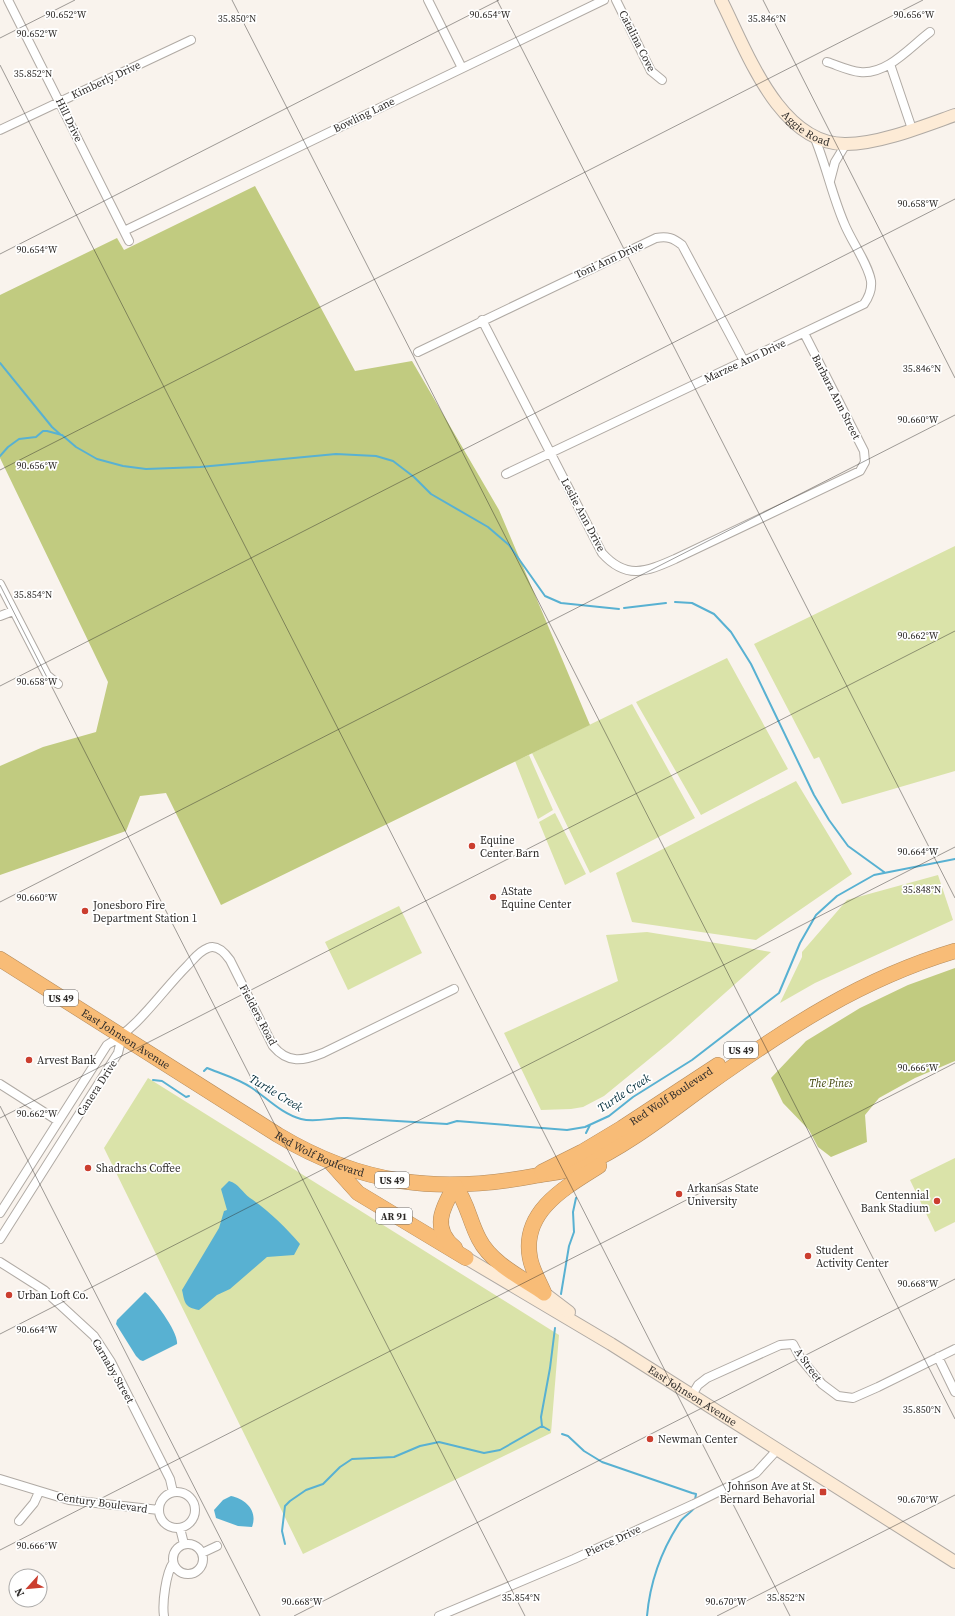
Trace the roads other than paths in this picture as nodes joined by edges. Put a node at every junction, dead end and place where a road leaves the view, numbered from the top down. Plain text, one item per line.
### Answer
1 (8, 0) edge
2 (428, 0) edge
3 (604, 0) edge
4 (616, 0) edge
5 (721, 0) edge
6 (930, 32) dead end
7 (191, 40) dead end
8 (827, 62) dead end
9 (890, 64) junction
10 (462, 68) junction
11 (662, 80) dead end
12 (60, 102) junction
13 (954, 118) edge
14 (912, 129) junction
15 (0, 130) edge
16 (814, 136) junction
17 (846, 144) junction
18 (830, 181) junction
19 (124, 231) junction
20 (129, 241) dead end
21 (482, 320) junction
22 (804, 333) junction
23 (418, 352) dead end
24 (744, 361) junction
25 (550, 453) junction
26 (865, 462) joint
27 (506, 474) dead end
28 (0, 584) edge
29 (13, 611) junction
30 (0, 616) edge
31 (58, 684) dead end
32 (955, 941) edge
33 (955, 951) edge
34 (0, 959) edge
35 (454, 989) dead end
36 (122, 1036) junction
37 (0, 1084) edge
38 (211, 1092) joint
39 (58, 1121) junction
40 (638, 1134) junction
41 (332, 1163) junction
42 (536, 1176) junction
43 (455, 1186) junction
44 (0, 1213) edge
45 (0, 1239) edge
46 (466, 1258) junction
47 (0, 1262) edge
48 (544, 1293) junction
49 (611, 1344) junction
50 (955, 1349) edge
51 (938, 1357) junction
52 (955, 1392) edge
53 (692, 1395) junction
54 (777, 1450) junction
55 (0, 1479) edge
56 (39, 1492) junction
57 (173, 1492) junction
58 (159, 1510) junction
59 (19, 1521) dead end
60 (180, 1528) junction
61 (184, 1544) junction
62 (217, 1546) dead end
63 (202, 1553) junction
64 (955, 1562) edge
65 (173, 1563) junction
66 (181, 1573) junction
67 (168, 1579) junction
68 (164, 1616) edge
69 (439, 1616) edge

1 - 12 street, Hill Drive
2 - 10 street
3 - 10 street, Bowling Lane
4 - 11 street, Catalina Cove
5 - 16 main road, Aggie Road
6 - 9 street
7 - 12 street, Kimberly Drive
8 - 9 street
9 - 14 street
10 - 19 street, Bowling Lane
12 - 15 street, Kimberly Drive
12 - 19 street, Hill Drive
13 - 14 main road, Aggie Road
14 - 17 main road, Aggie Road
16 - 17 main road, Aggie Road
16 - 18 street, Marzee Ann Drive
17 - 18 street
18 - 22 street, Marzee Ann Drive
19 - 20 street, Hill Drive
21 - 23 street, Toni Ann Drive
21 - 24 street, Toni Ann Drive
21 - 25 street, Leslie Ann Drive
22 - 24 street, Marzee Ann Drive
22 - 26 street, Barbara Ann Street
24 - 25 street, Marzee Ann Drive
25 - 26 street, Leslie Ann Drive
25 - 27 street, Marzee Ann Drive
28 - 29 street
29 - 30 street
29 - 31 street
32 - 42 highway, Red Wolf Boulevard / US 49
33 - 40 highway, Red Wolf Boulevard / US 49
34 - 36 highway, East Johnson Avenue / US 49
35 - 36 street, Fielders Road
36 - 38 highway, East Johnson Avenue / US 49
36 - 39 street, Canera Drive
36 - 45 street, Canera Drive
37 - 39 street
38 - 41 highway, Red Wolf Boulevard / US 49
39 - 44 street, Canera Drive
40 - 42 highway, Red Wolf Boulevard / US 49
40 - 48 highway
41 - 43 highway, Red Wolf Boulevard / US 49
41 - 46 highway, AR 91
42 - 43 highway, Red Wolf Boulevard / US 49
43 - 46 highway
43 - 48 highway, AR 91
46 - 49 main road, East Johnson Avenue / AR 91
47 - 57 street, Carnaby Street
48 - 49 main road, East Johnson Avenue / AR 91
49 - 53 main road, East Johnson Avenue / AR 91
50 - 51 street
51 - 52 street
51 - 53 street, A Street
53 - 54 main road, East Johnson Avenue / AR 91
54 - 64 main road, East Johnson Avenue / AR 91
54 - 69 street, Pierce Drive
55 - 56 street, Century Boulevard
56 - 58 street, Century Boulevard
56 - 59 street
57 - 58 street
57 - 60 street
58 - 60 street
60 - 61 street
61 - 63 street
61 - 65 street
62 - 63 street
63 - 66 street
65 - 66 street
65 - 67 street
66 - 67 street
67 - 68 street

